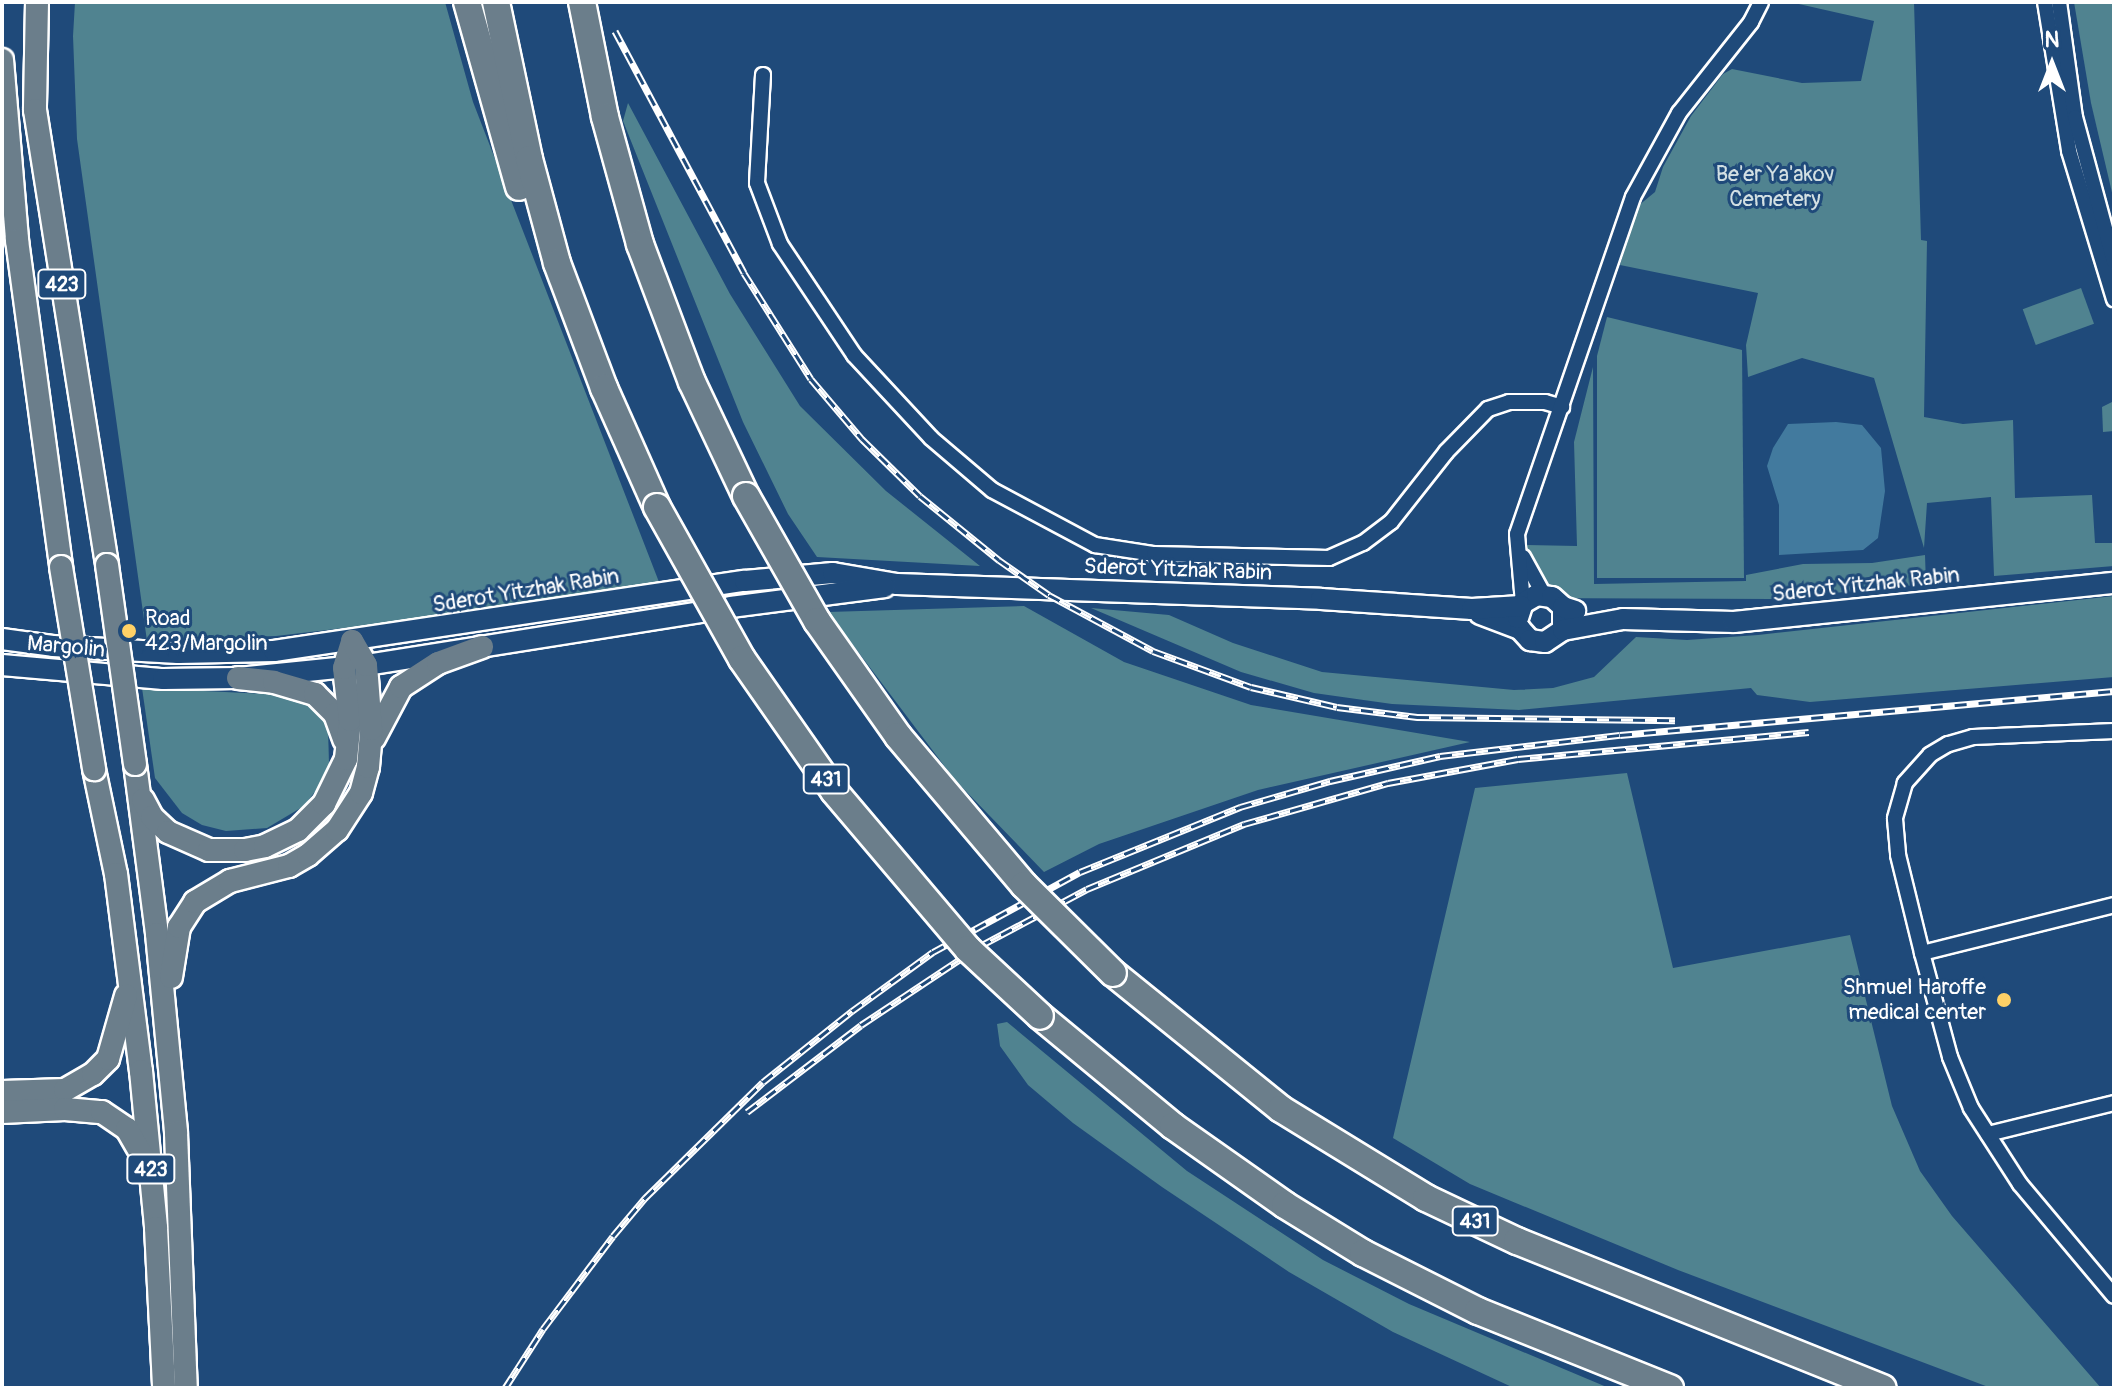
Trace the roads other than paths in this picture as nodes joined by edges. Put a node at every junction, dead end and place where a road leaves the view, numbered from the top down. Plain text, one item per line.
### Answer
1 (37, 2) edge
2 (467, 2) edge
3 (496, 2) edge
4 (582, 2) edge
5 (599, 2) edge
6 (1761, 2) edge
7 (2045, 2) edge
8 (2059, 2) edge
9 (2, 60) edge
10 (763, 75) dead end
11 (605, 117) junction
12 (2114, 262) edge
13 (2114, 299) edge
14 (587, 346) junction
15 (1562, 407) junction
16 (1517, 534) junction
17 (2114, 583) edge
18 (897, 584) junction
19 (1544, 595) junction
20 (1522, 604) junction
21 (1563, 607) junction
22 (1457, 609) junction
23 (1623, 619) junction
24 (1520, 629) junction
25 (1563, 630) junction
26 (2, 639) edge
27 (352, 641) junction
28 (482, 647) junction
29 (2, 665) edge
30 (355, 666) junction
31 (238, 678) junction
32 (2114, 731) edge
33 (371, 746) junction
34 (346, 759) junction
35 (139, 794) junction
36 (2114, 905) edge
37 (126, 951) junction
38 (1922, 953) junction
39 (167, 1034) junction
40 (2, 1092) edge
41 (2114, 1103) edge
42 (2, 1112) edge
43 (1988, 1134) junction
44 (152, 1176) junction
45 (2114, 1296) edge
46 (164, 1388) edge
47 (186, 1388) edge
48 (1670, 1388) edge
49 (1883, 1388) edge

1 - 35 main road, 423, bridge
2 - 14 highway
3 - 14 highway, 431
4 - 11 highway, 431
5 - 11 highway
6 - 15 street
7 - 13 street
8 - 12 street
9 - 37 main road, 423, bridge
10 - 15 street
11 - 49 highway, 431, bridge
14 - 48 highway, 431, bridge
15 - 16 street
16 - 19 street
16 - 20 street
17 - 23 main road, Sderot Yitzhak Rabin
18 - 22 main road, Sderot Yitzhak Rabin
18 - 27 main road, Sderot Yitzhak Rabin
18 - 28 main road, Sderot Yitzhak Rabin
19 - 20 main road, Sderot Yitzhak Rabin
19 - 21 main road, Sderot Yitzhak Rabin
20 - 22 main road, Sderot Yitzhak Rabin
20 - 24 main road
21 - 23 main road, Sderot Yitzhak Rabin
21 - 25 main road
22 - 24 main road, Sderot Yitzhak Rabin
23 - 25 main road, Sderot Yitzhak Rabin
24 - 25 main road, Sderot Yitzhak Rabin
26 - 27 main road, Margolin
27 - 30 main road
28 - 30 main road, Sderot Yitzhak Rabin
28 - 33 main road
29 - 31 main road, Margolin
30 - 31 main road, Margolin
30 - 33 main road
30 - 34 main road
31 - 34 main road
32 - 38 street
33 - 39 main road
34 - 35 main road
35 - 39 main road, 423
36 - 38 street
37 - 40 main road
37 - 44 main road, 423
38 - 43 street
39 - 47 main road, 423
41 - 43 street
42 - 44 main road
43 - 45 street
44 - 46 main road, 423

